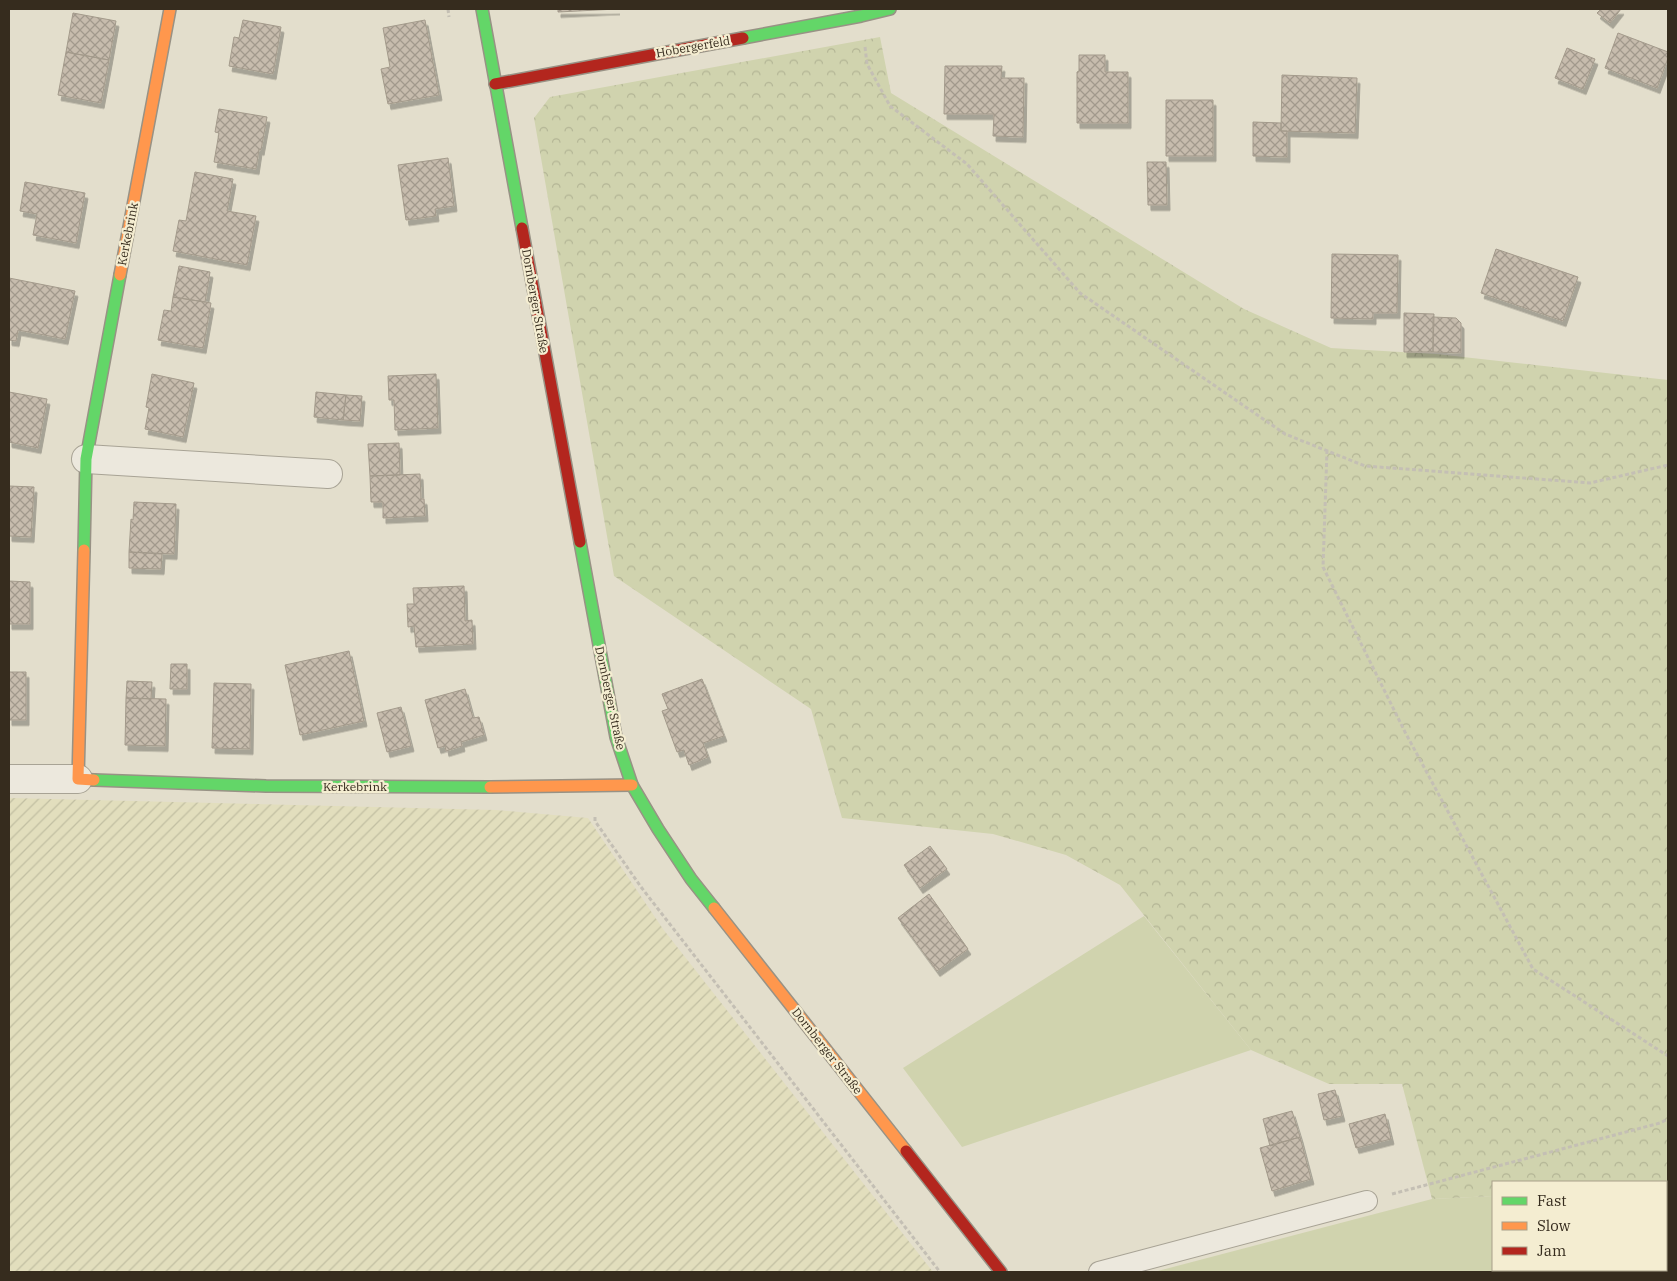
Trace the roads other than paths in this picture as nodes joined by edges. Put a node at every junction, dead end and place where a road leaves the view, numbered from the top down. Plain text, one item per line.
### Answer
1 (170, 9) edge
2 (482, 9) edge
3 (890, 9) edge
4 (495, 84) junction
5 (86, 459) junction
6 (328, 474) dead end
7 (9, 778) edge
8 (78, 780) junction
9 (632, 785) junction
10 (1367, 1201) road end
11 (1001, 1272) edge
12 (1099, 1272) edge

1 - 5 street, Kerkebrink
2 - 4 street, Dornberger Straße
3 - 4 street, Hobergerfeld
4 - 9 street, Dornberger Straße
5 - 6 street
5 - 8 street, Kerkebrink
7 - 8 street, Kerkebrink
8 - 9 street, Kerkebrink
9 - 11 street, Dornberger Straße
10 - 12 lane

